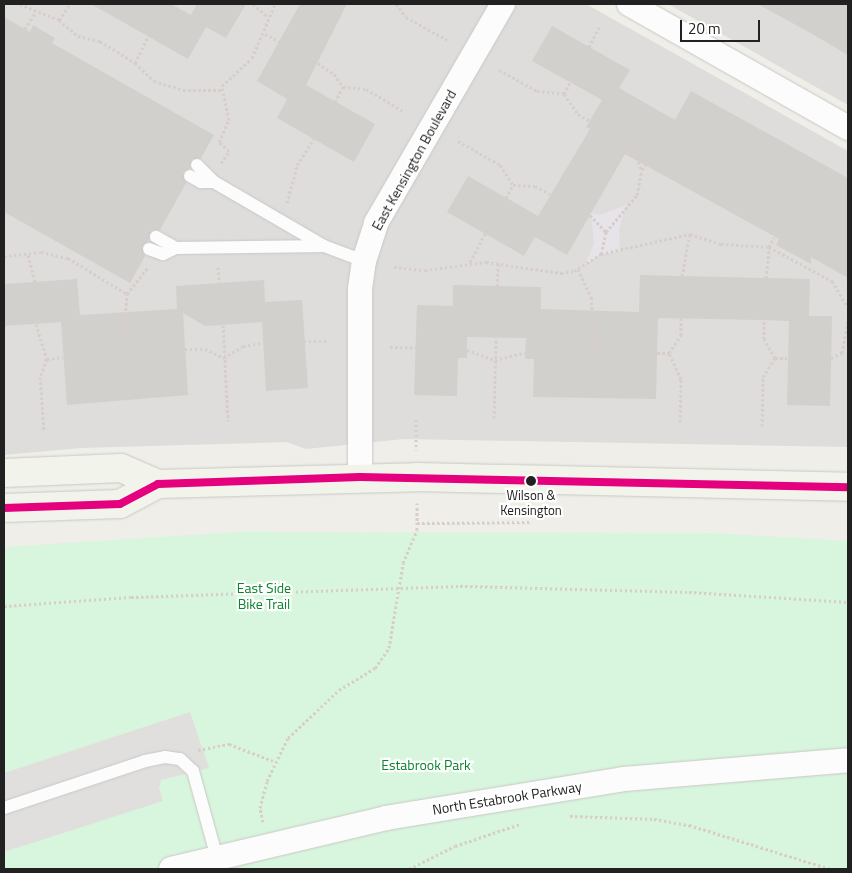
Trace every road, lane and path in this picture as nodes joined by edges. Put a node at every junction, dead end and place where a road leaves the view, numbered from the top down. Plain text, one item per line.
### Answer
1 (20, 4) edge
2 (70, 4) edge
3 (253, 4) edge
4 (275, 4) edge
5 (396, 4) edge
6 (503, 4) edge
7 (629, 4) edge
8 (35, 13) junction
9 (268, 17) junction
10 (58, 20) junction
11 (600, 26) dead end
12 (25, 29) dead end
13 (265, 34) junction
14 (148, 36) dead end
15 (447, 40) dead end
16 (279, 41) dead end
17 (589, 47) dead end
18 (135, 63) junction
19 (318, 63) dead end
20 (499, 70) dead end
21 (570, 82) dead end
22 (343, 87) junction
23 (222, 90) junction
24 (564, 94) junction
25 (335, 102) dead end
26 (405, 112) dead end
27 (590, 121) dead end
28 (848, 128) edge
29 (314, 140) dead end
30 (458, 141) dead end
31 (631, 143) dead end
32 (650, 158) dead end
33 (225, 160) dead end
34 (197, 165) dead end
35 (642, 170) junction
36 (190, 176) dead end
37 (214, 182) junction
38 (513, 185) junction
39 (550, 194) dead end
40 (506, 198) dead end
41 (287, 206) dead end
42 (590, 215) dead end
43 (606, 232) junction
44 (485, 234) dead end
45 (690, 234) junction
46 (156, 237) dead end
47 (774, 237) dead end
48 (324, 246) junction
49 (769, 247) junction
50 (176, 248) junction
51 (153, 251) joint
52 (28, 254) junction
53 (601, 254) junction
54 (4, 256) edge
55 (218, 262) dead end
56 (364, 262) junction
57 (470, 262) junction
58 (498, 264) junction
59 (394, 267) dead end
60 (578, 269) junction
61 (682, 276) dead end
62 (766, 278) dead end
63 (35, 282) dead end
64 (219, 284) dead end
65 (497, 286) dead end
66 (127, 294) junction
67 (848, 308) edge
68 (681, 318) dead end
69 (764, 320) dead end
70 (848, 321) edge
71 (36, 324) dead end
72 (222, 325) dead end
73 (496, 338) dead end
74 (304, 341) dead end
75 (329, 341) dead end
76 (264, 343) dead end
77 (390, 347) dead end
78 (185, 348) dead end
79 (416, 348) dead end
80 (595, 348) junction
81 (123, 350) junction
82 (467, 350) dead end
83 (143, 351) dead end
84 (526, 352) dead end
85 (577, 352) dead end
86 (615, 353) dead end
87 (657, 353) dead end
88 (669, 353) junction
89 (105, 355) dead end
90 (64, 357) dead end
91 (224, 358) junction
92 (774, 358) junction
93 (788, 358) dead end
94 (831, 358) dead end
95 (47, 360) junction
96 (495, 360) junction
97 (494, 418) dead end
98 (416, 419) dead end
99 (228, 421) dead end
100 (680, 422) dead end
101 (762, 426) dead end
102 (44, 430) dead end
103 (416, 442) dead end
104 (4, 473) edge
105 (360, 477) junction
106 (158, 484) junction
107 (848, 487) edge
108 (417, 507) dead end
109 (4, 508) edge
110 (532, 522) dead end
111 (417, 523) junction
112 (399, 588) junction
113 (848, 602) edge
114 (4, 606) edge
115 (180, 759) junction
116 (848, 760) edge
117 (273, 762) junction
118 (4, 808) edge
119 (564, 816) dead end
120 (526, 823) dead end
121 (268, 846) junction
122 (217, 858) junction
123 (171, 869) edge
124 (409, 869) edge
125 (830, 869) edge

1 - 8 path
2 - 10 path
3 - 9 path
4 - 9 path
5 - 15 path
6 - 56 street, East Kensington Boulevard
7 - 28 street
8 - 10 path
8 - 12 path
9 - 13 path
10 - 18 path
11 - 17 path
13 - 16 path
13 - 23 path
14 - 18 path
18 - 23 path
19 - 22 path
20 - 24 path
21 - 24 path
22 - 25 path
22 - 26 path
23 - 33 path
24 - 27 path
29 - 41 path
30 - 38 path
31 - 35 path
32 - 35 path
34 - 37 lane
35 - 43 path
36 - 37 lane
37 - 48 lane
38 - 39 path
38 - 40 path
42 - 43 path
43 - 53 path
44 - 57 path
45 - 49 path
45 - 53 path
45 - 61 path
46 - 50 lane
47 - 49 path
48 - 50 lane
48 - 56 lane
49 - 62 path
49 - 67 path
50 - 51 lane
51 - 66 path
52 - 54 path
52 - 63 path
52 - 66 path
53 - 60 path
55 - 64 path
56 - 105 street, East Kensington Boulevard
57 - 58 path
57 - 59 path
58 - 60 path
58 - 65 path
60 - 80 path
66 - 81 path
68 - 88 path
69 - 92 path
70 - 94 path
71 - 95 path
72 - 91 path
73 - 96 path
74 - 75 path
76 - 91 path
77 - 79 path
78 - 91 path
80 - 85 path
80 - 86 path
81 - 83 path
81 - 89 path
82 - 96 path
84 - 96 path
87 - 88 path
88 - 100 path
90 - 95 path
91 - 99 path
92 - 93 path
92 - 101 path
95 - 102 path
96 - 97 path
98 - 103 path
104 - 106 street
105 - 106 street
105 - 107 street
106 - 109 street
108 - 111 path
110 - 111 path
111 - 112 path
112 - 113 path
112 - 114 path
112 - 117 path
115 - 117 path
115 - 118 lane
115 - 122 lane
116 - 121 street, North Estabrook Parkway
117 - 121 path
119 - 125 path
120 - 124 path
121 - 122 street, North Estabrook Parkway
122 - 123 street, North Estabrook Parkway

